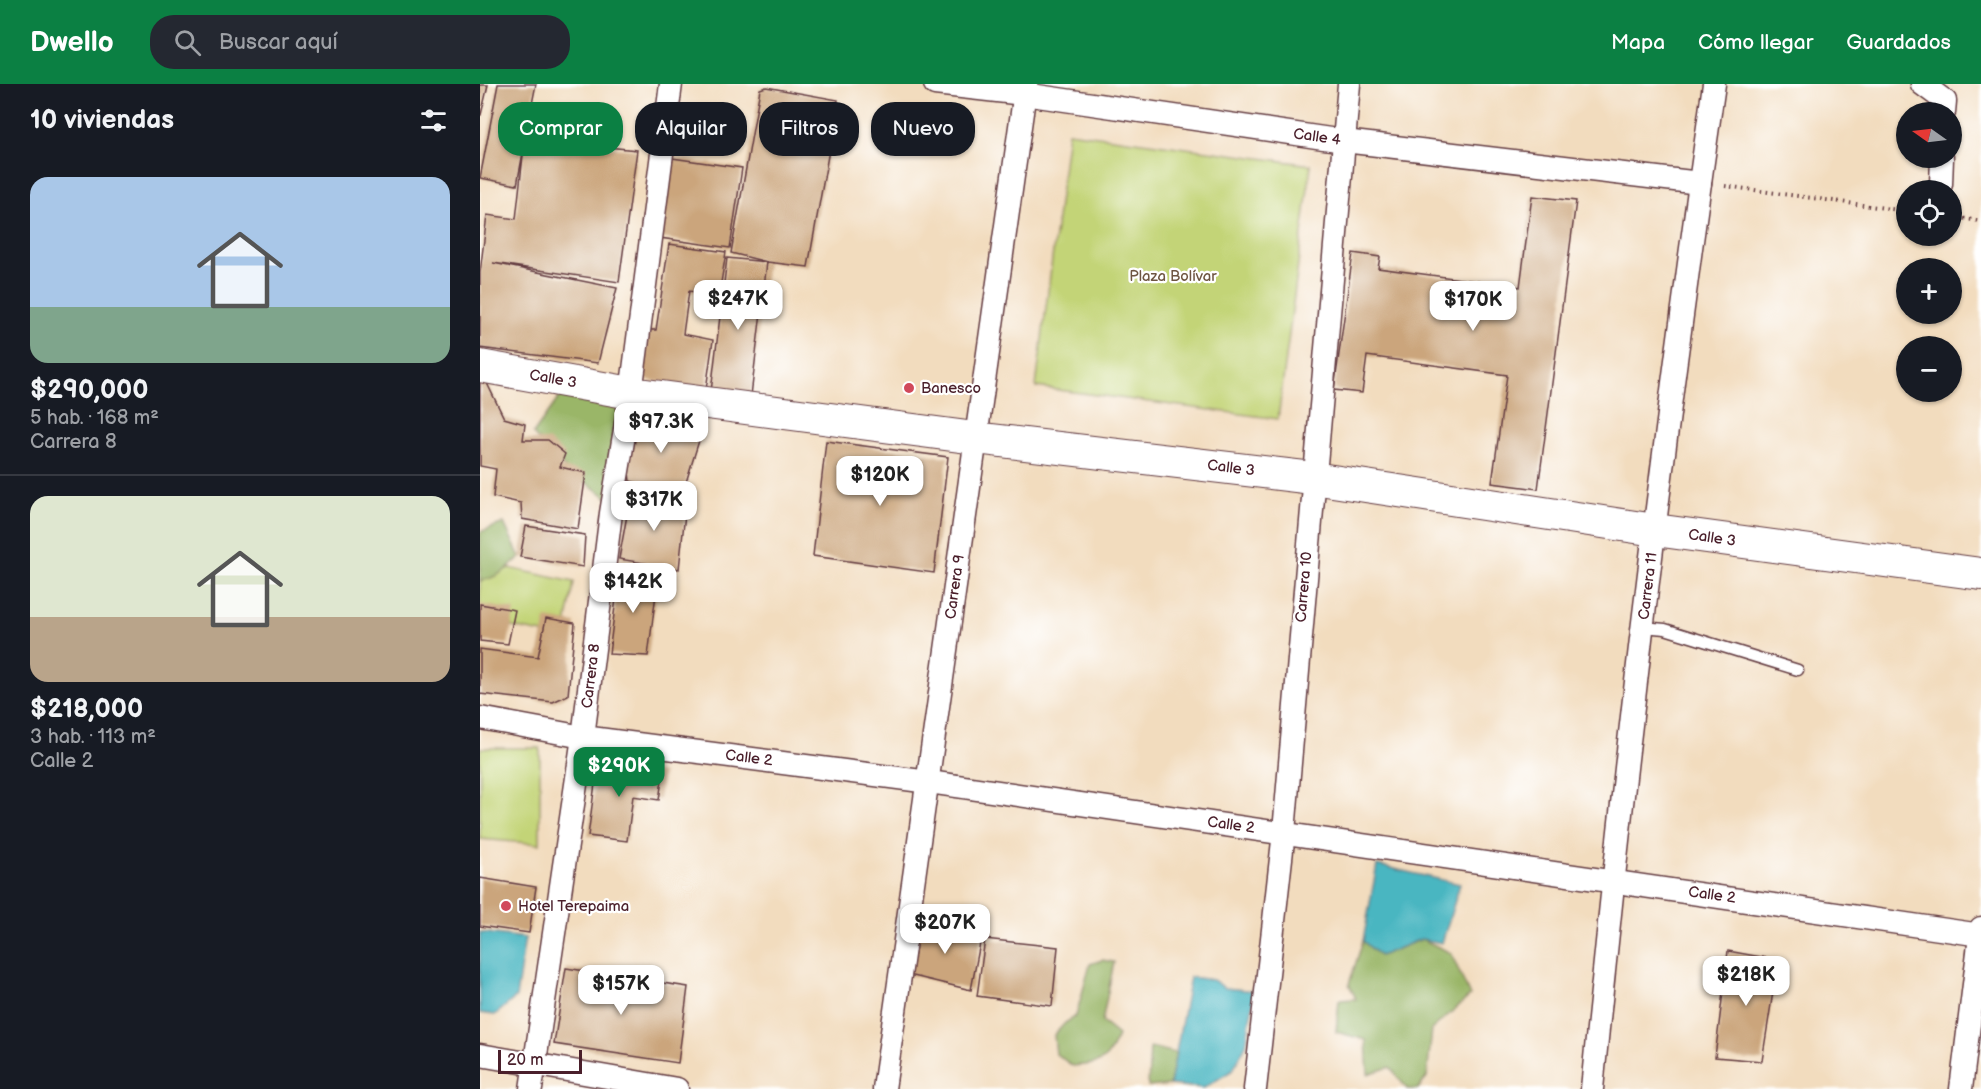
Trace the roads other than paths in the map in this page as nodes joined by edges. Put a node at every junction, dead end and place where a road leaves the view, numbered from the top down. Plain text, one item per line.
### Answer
1 (671, 84) edge
2 (935, 84) edge
3 (1349, 84) edge
4 (1714, 84) edge
5 (1922, 84) edge
6 (1025, 89) edge
7 (1945, 102) edge
8 (1344, 141) junction
9 (1700, 183) junction
10 (480, 366) edge
11 (631, 393) junction
12 (975, 438) junction
13 (1313, 478) junction
14 (1655, 530) junction
15 (1981, 574) edge
16 (1643, 627) junction
17 (1798, 670) dead end
18 (480, 718) edge
19 (583, 737) junction
20 (928, 782) junction
21 (1284, 832) junction
22 (1613, 880) junction
23 (1981, 928) edge
24 (1981, 935) edge
25 (480, 1055) edge
26 (534, 1065) junction
27 (531, 1089) edge
28 (677, 1089) edge
29 (884, 1089) edge
30 (1255, 1089) edge
31 (1592, 1089) edge
32 (1961, 1089) edge

1 - 11 street, Carrera 8
2 - 6 street, Calle 4
3 - 8 street, Carrera 10
4 - 9 street, Carrera 11
5 - 7 street
6 - 8 street, Calle 4
6 - 12 street, Carrera 9
8 - 9 street, Calle 4
8 - 13 street, Carrera 10
9 - 14 street, Carrera 11
10 - 11 street, Calle 3
11 - 12 street, Calle 3
11 - 19 street, Carrera 8
12 - 13 street, Calle 3
12 - 20 street, Carrera 9
13 - 14 street, Calle 3
13 - 21 street, Carrera 10
14 - 15 street, Calle 3
14 - 16 street, Carrera 11
16 - 17 lane
16 - 22 street, Carrera 11
18 - 19 street, Calle 2
19 - 20 street, Calle 2
19 - 26 street, Carrera 8
20 - 21 street, Calle 2
20 - 29 street, Carrera 9
21 - 22 street, Calle 2
21 - 30 street, Carrera 10
22 - 24 street, Calle 2
22 - 31 street, Carrera 11
23 - 24 street
24 - 32 street
25 - 26 street
26 - 27 street, Carrera 8
26 - 28 street

